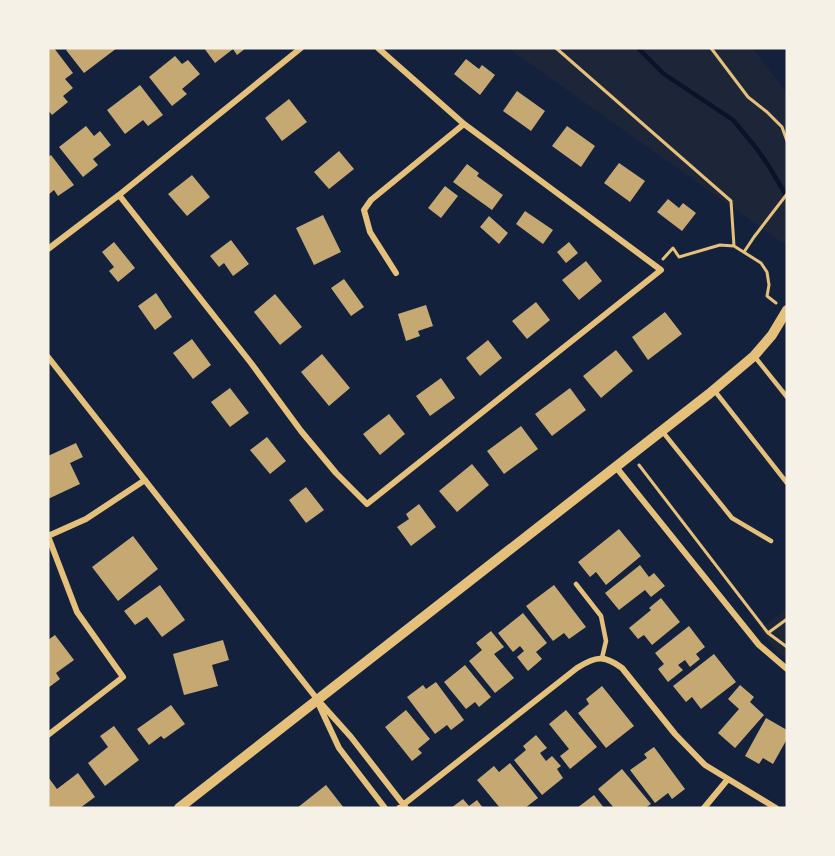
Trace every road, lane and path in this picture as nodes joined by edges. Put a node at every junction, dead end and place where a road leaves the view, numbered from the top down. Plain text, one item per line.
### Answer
1 (300, 48) edge
2 (378, 48) edge
3 (556, 48) edge
4 (711, 48) edge
5 (464, 124) junction
6 (787, 139) edge
7 (787, 194) edge
8 (119, 195) junction
9 (734, 246) junction
10 (48, 249) edge
11 (744, 252) junction
12 (659, 268) junction
13 (396, 273) dead end
14 (787, 311) edge
15 (754, 356) junction
16 (48, 357) edge
17 (714, 390) junction
18 (787, 397) edge
19 (662, 431) junction
20 (632, 455) junction
21 (616, 467) junction
22 (145, 480) junction
23 (787, 483) edge
24 (48, 536) edge
25 (771, 541) dead end
26 (576, 584) dead end
27 (787, 619) edge
28 (768, 633) junction
29 (787, 647) edge
30 (602, 658) junction
31 (787, 669) edge
32 (317, 699) junction
33 (48, 735) edge
34 (728, 779) junction
35 (403, 807) edge
36 (179, 808) edge
37 (385, 808) edge
38 (704, 808) edge
39 (776, 808) edge

1 - 8 street
2 - 5 street
3 - 9 path
4 - 6 path
5 - 12 street
5 - 13 street
7 - 11 path
8 - 10 street
8 - 12 street
9 - 11 path
9 - 12 path
11 - 14 path
14 - 15 street
15 - 17 street
15 - 18 lane
16 - 22 street
17 - 19 street
17 - 23 lane
19 - 20 street
19 - 25 lane
20 - 21 street
20 - 28 path
21 - 31 street
21 - 32 street
22 - 24 street
22 - 32 street
24 - 33 street
26 - 30 lane
27 - 28 path
28 - 29 path
30 - 34 street
30 - 35 street
32 - 35 street
32 - 36 street
32 - 37 street
34 - 38 street
34 - 39 street

